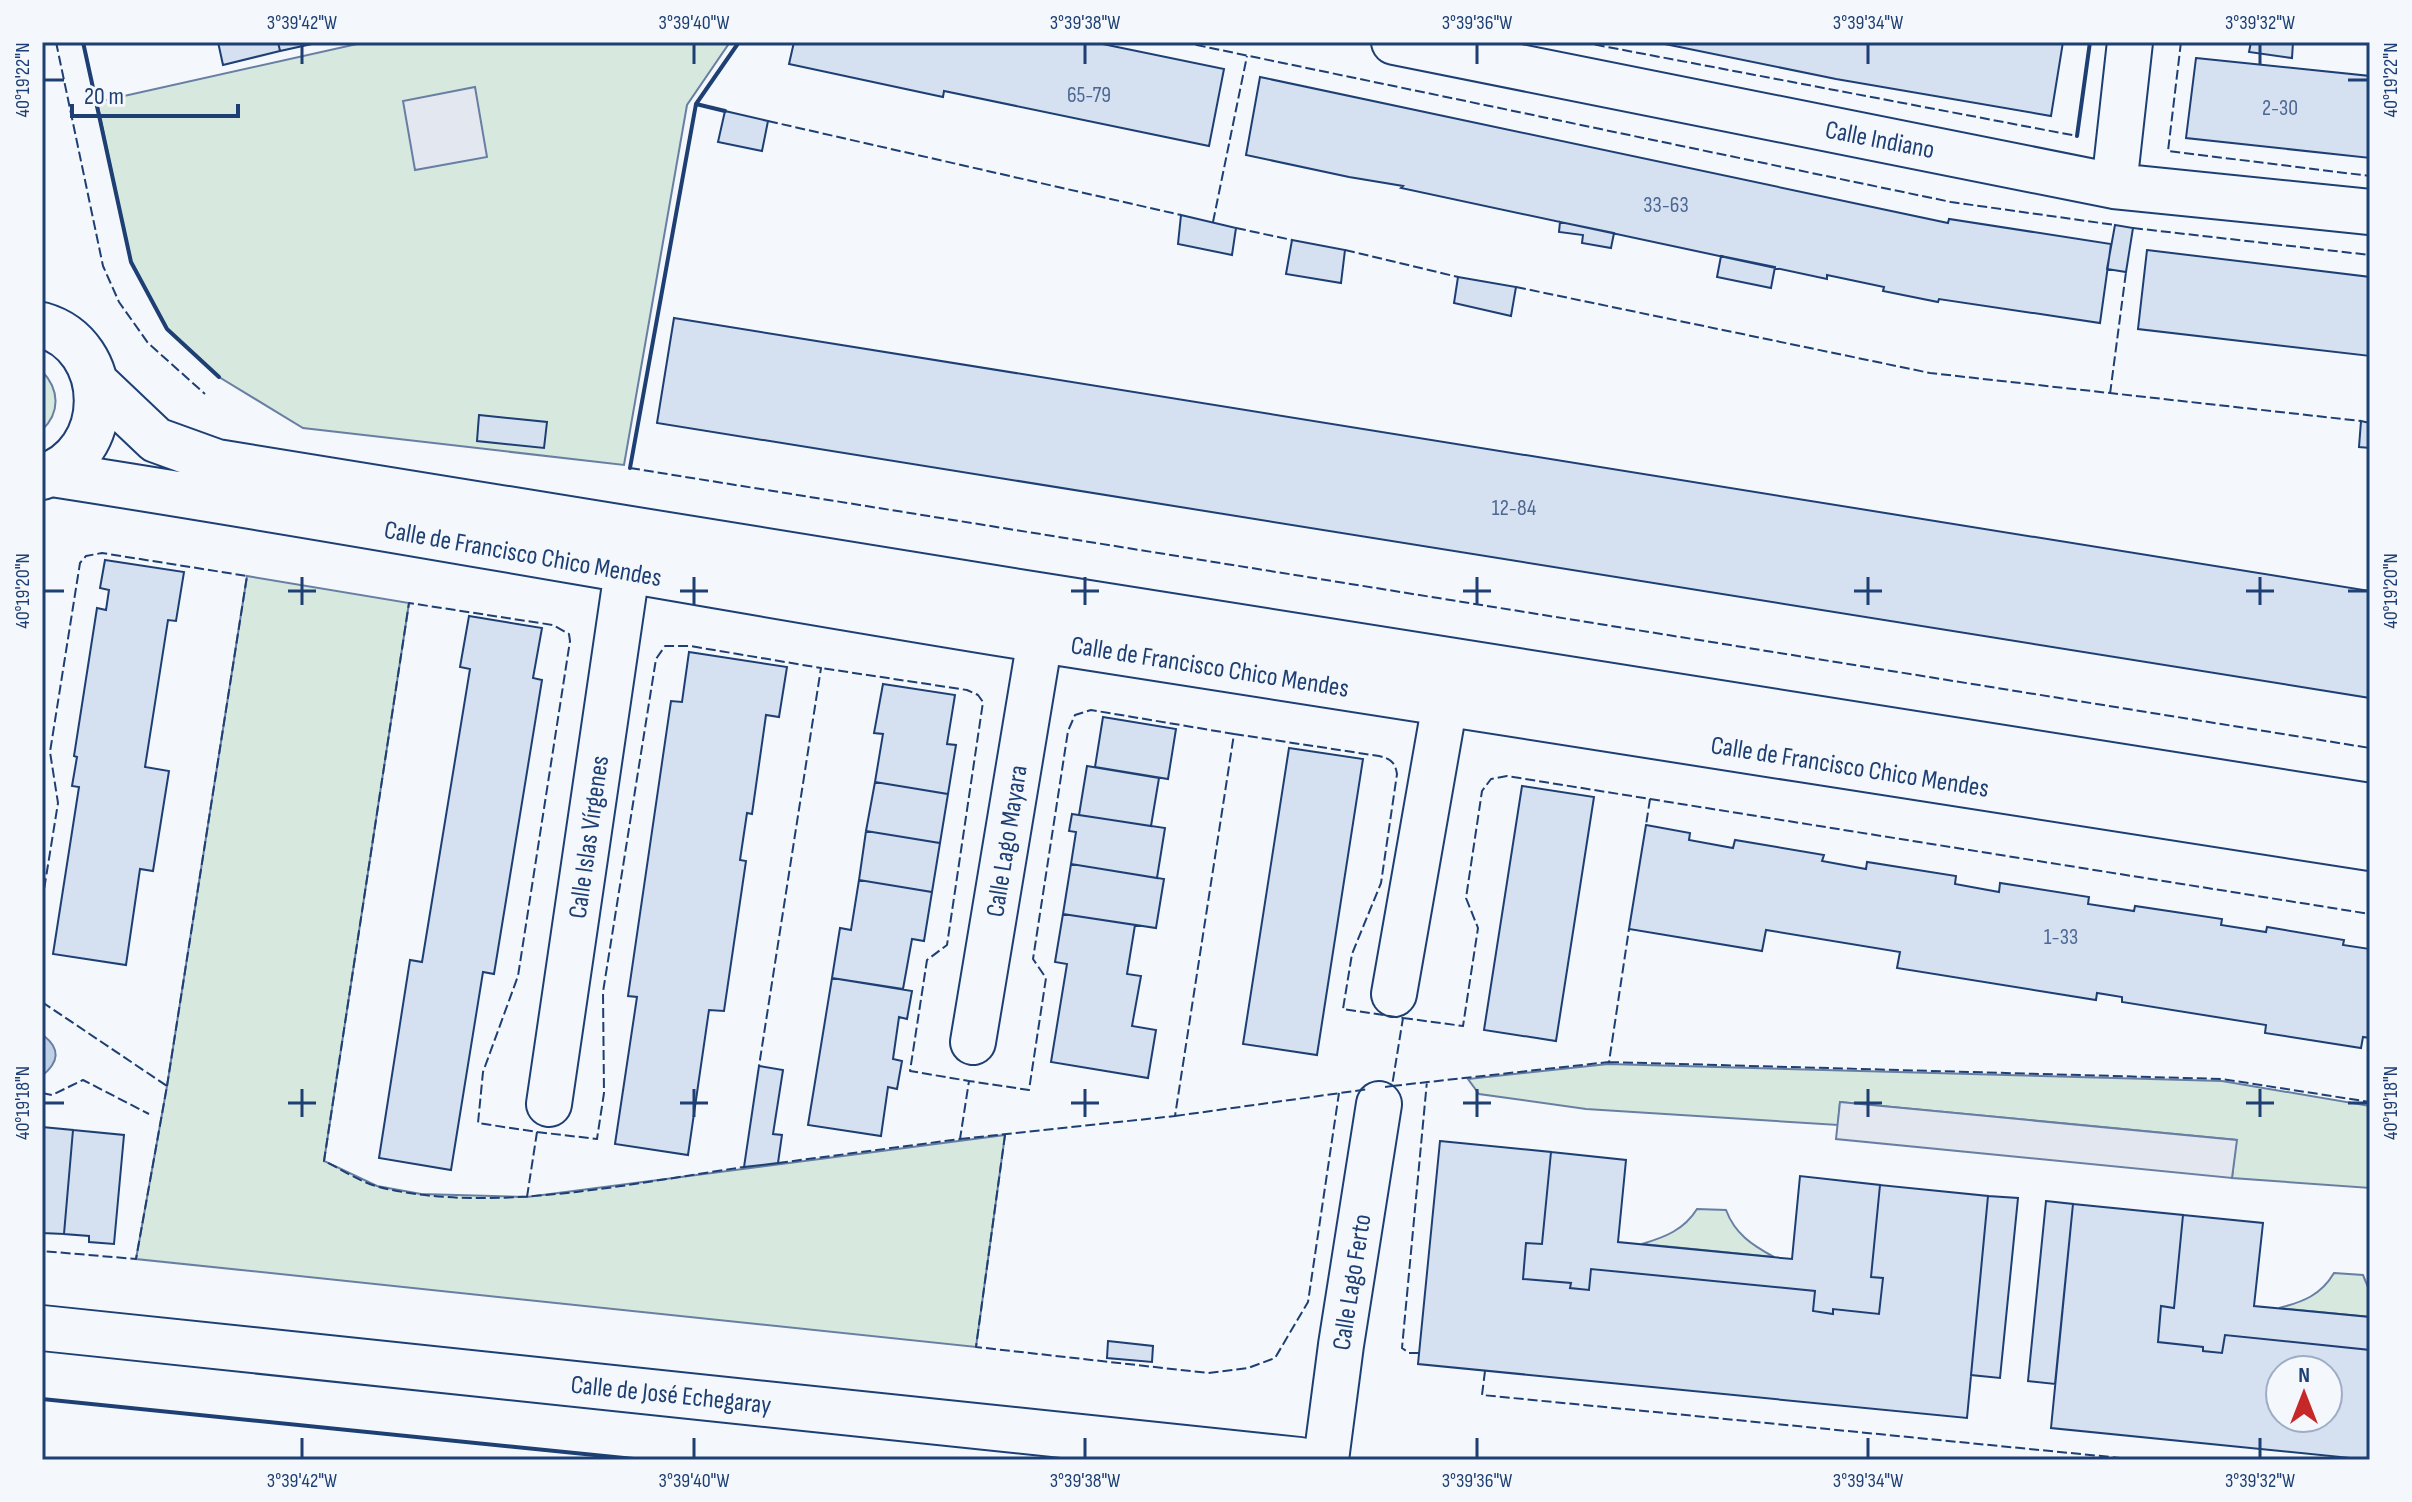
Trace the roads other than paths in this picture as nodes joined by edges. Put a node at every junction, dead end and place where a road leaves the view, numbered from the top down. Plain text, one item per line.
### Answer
1 (1394, 42) edge
2 (2130, 42) edge
3 (2114, 186) junction
4 (2370, 212) edge
5 (42, 325) edge
6 (97, 384) junction
7 (47, 475) edge
8 (627, 571) junction
9 (1040, 639) junction
10 (1445, 703) junction
11 (2370, 806) edge
12 (2370, 848) edge
13 (1394, 994) dead end
14 (973, 1042) dead end
15 (549, 1104) dead end
16 (1379, 1104) dead end
17 (42, 1328) edge
18 (1300, 1460) edge
19 (1326, 1460) edge

1 - 3 street, Calle Indiano
2 - 3 street
3 - 4 street, Calle Indiano
5 - 6 street
6 - 7 street
6 - 11 street, Calle de Francisco Chico Mendes
7 - 8 street, Calle de Francisco Chico Mendes
8 - 9 street, Calle de Francisco Chico Mendes
8 - 15 street, Calle Islas Vírgenes
9 - 10 street, Calle de Francisco Chico Mendes
9 - 14 street, Calle Lago Mayara
10 - 12 street, Calle de Francisco Chico Mendes
10 - 13 street
16 - 19 street, Calle Lago Ferto
17 - 18 street, Calle de José Echegaray

